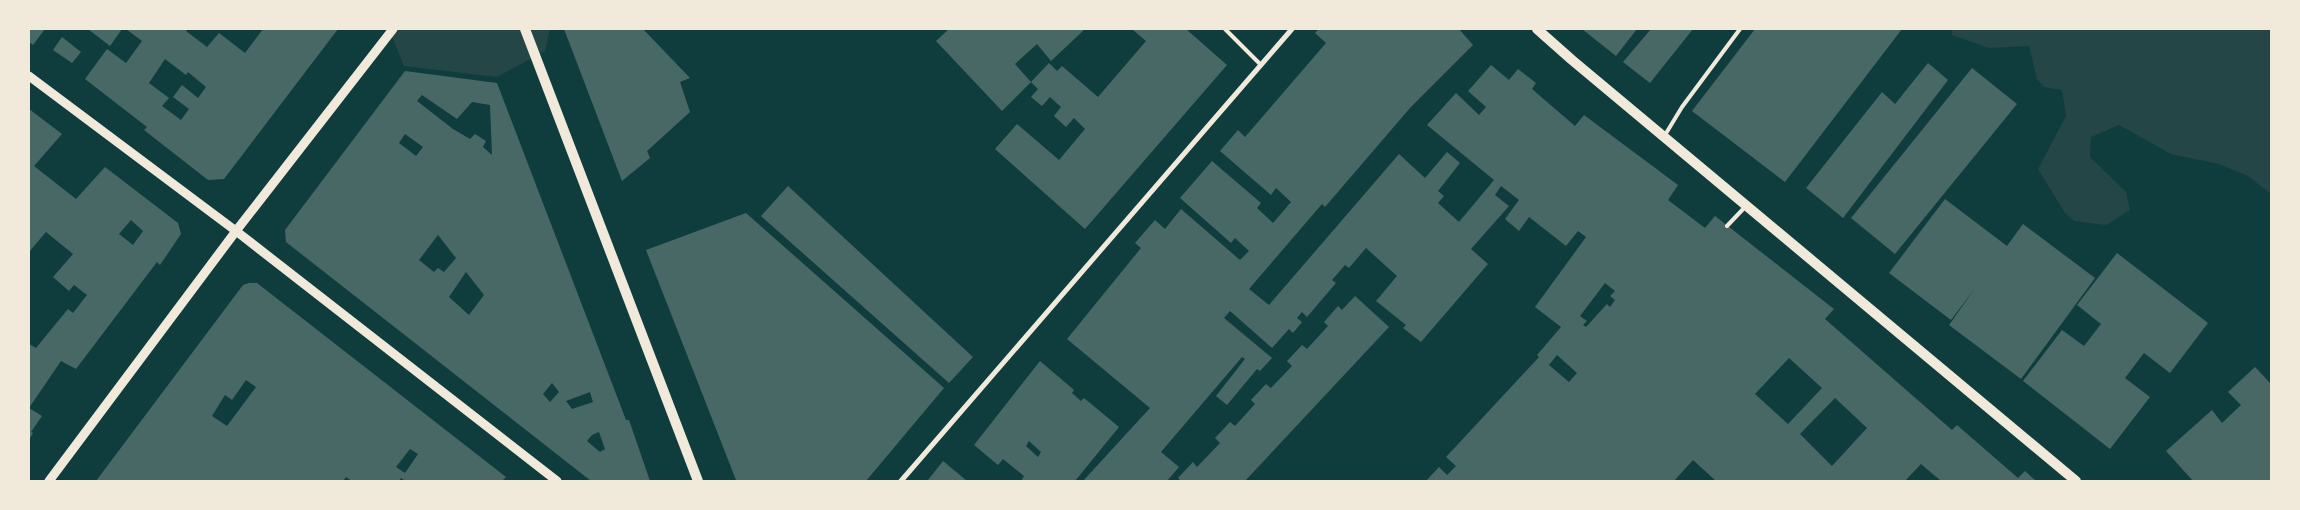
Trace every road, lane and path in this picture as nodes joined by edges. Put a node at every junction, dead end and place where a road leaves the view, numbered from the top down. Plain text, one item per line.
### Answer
1 (393, 29) edge
2 (525, 29) edge
3 (1225, 29) edge
4 (1292, 29) edge
5 (1537, 29) edge
6 (1740, 29) edge
7 (1261, 65) junction
8 (29, 76) edge
9 (1663, 137) junction
10 (1746, 206) junction
11 (1728, 226) dead end
12 (236, 231) junction
13 (49, 481) edge
14 (557, 481) edge
15 (698, 481) edge
16 (901, 481) edge
17 (2076, 481) edge

1 - 12 street
2 - 15 main road
3 - 7 lane
4 - 7 street
5 - 9 main road
6 - 9 lane
7 - 16 street
8 - 12 street
9 - 10 main road
10 - 11 lane
10 - 17 main road
12 - 13 street
12 - 14 street

